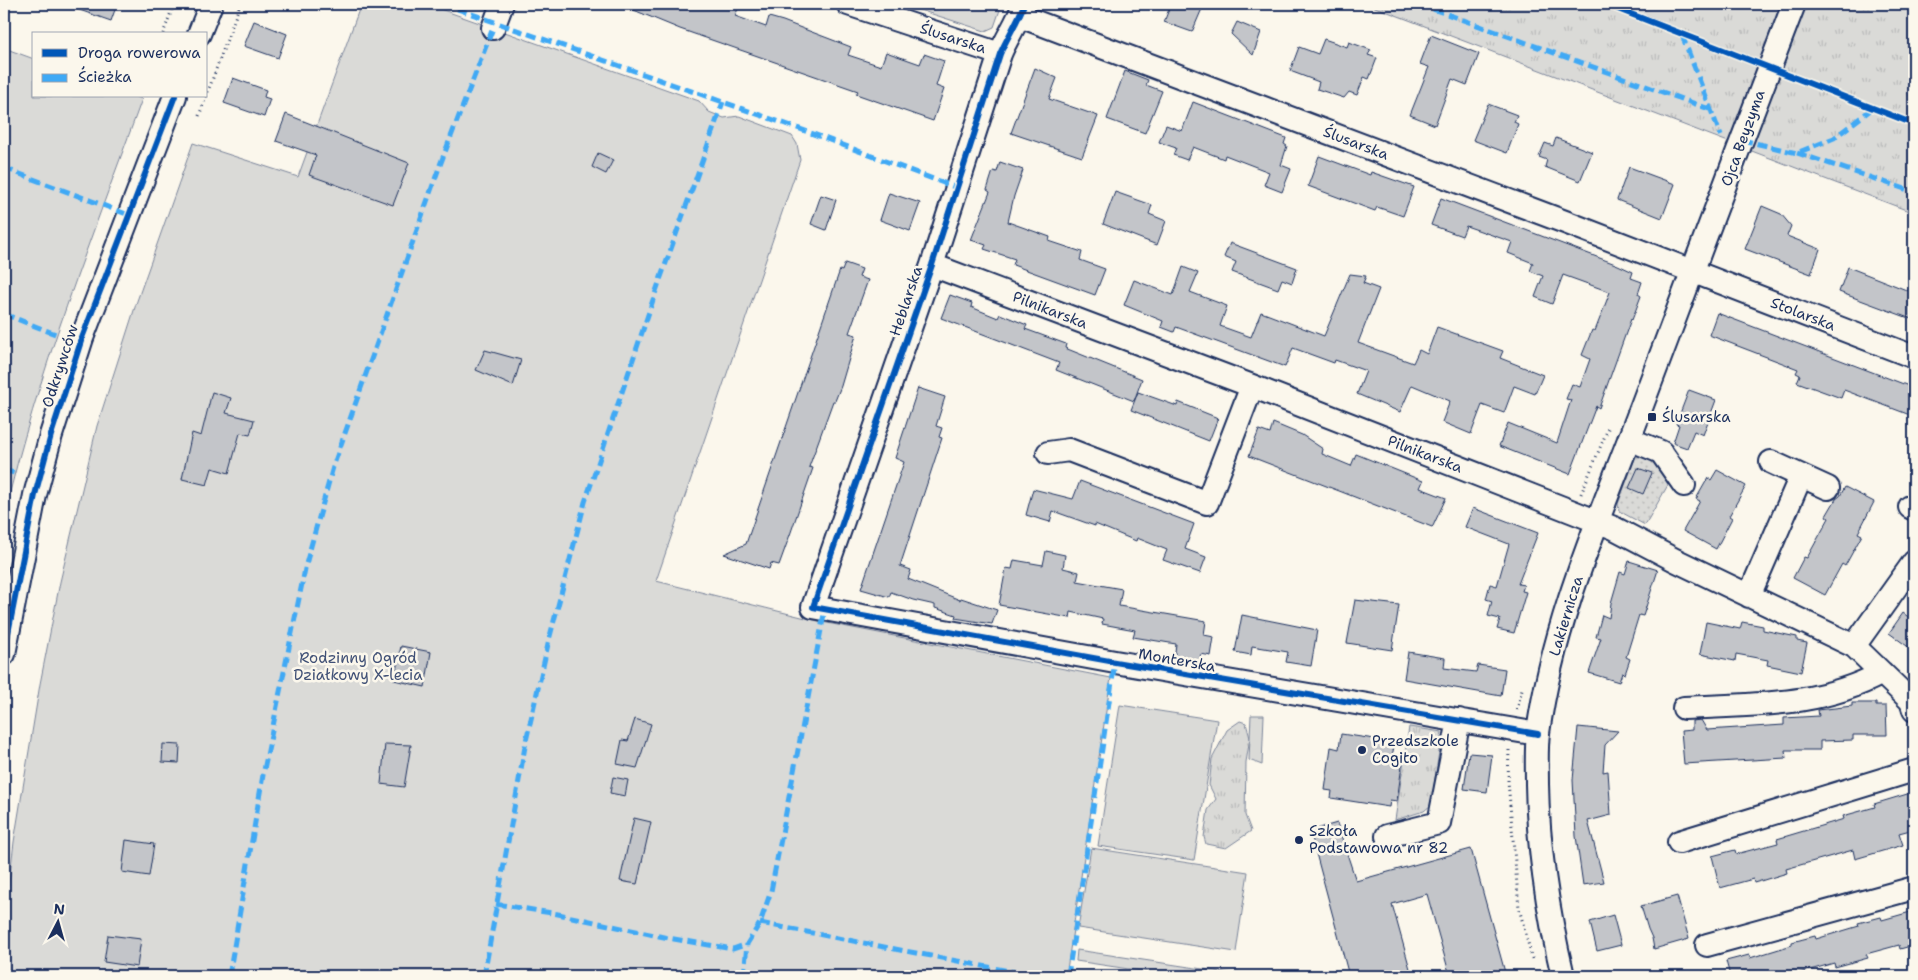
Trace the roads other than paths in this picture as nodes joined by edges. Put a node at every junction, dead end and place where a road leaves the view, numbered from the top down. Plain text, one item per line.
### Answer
1 (211, 4) edge
2 (848, 4) edge
3 (1794, 4) edge
4 (1022, 10) edge
5 (201, 32) edge
6 (1000, 54) junction
7 (174, 98) edge
8 (932, 265) junction
9 (1692, 272) junction
10 (1914, 357) edge
11 (1252, 386) junction
12 (1629, 439) junction
13 (1048, 453) dead end
14 (1771, 462) dead end
15 (1801, 476) junction
16 (1684, 485) dead end
17 (1828, 488) dead end
18 (1598, 521) junction
19 (1914, 562) edge
20 (1749, 596) junction
21 (813, 607) joint
22 (1854, 646) junction
23 (4, 654) edge
24 (1882, 673) junction
25 (1913, 703) edge
26 (1684, 708) dead end
27 (1459, 720) junction
28 (1538, 734) junction
29 (1914, 770) edge
30 (1387, 836) dead end
31 (1679, 842) dead end
32 (1914, 888) edge
33 (1707, 945) dead end
34 (1563, 976) edge

1 - 5 street
2 - 6 street, Ślusarska
3 - 9 street, Ojca Beyzyma
4 - 6 street, Heblarska
4 - 9 street, Ślusarska
6 - 8 street, Heblarska
7 - 23 street, Odkrywców
8 - 11 street, Pilnikarska
8 - 21 street, Heblarska
9 - 10 street, Stolarska
9 - 12 street, Lakiernicza
11 - 13 street
11 - 18 street, Pilnikarska
12 - 16 street
12 - 18 street, Lakiernicza
14 - 15 street
15 - 17 street
15 - 20 street
18 - 20 street, Pilnikarska
18 - 28 street, Lakiernicza
19 - 22 street
20 - 22 street, Pilnikarska
21 - 27 street, Monterska
22 - 24 street, Pilnikarska
24 - 25 street, Pilnikarska
24 - 26 street
27 - 28 street, Monterska
27 - 30 street
28 - 34 street, Lakiernicza
29 - 31 street
32 - 33 street

